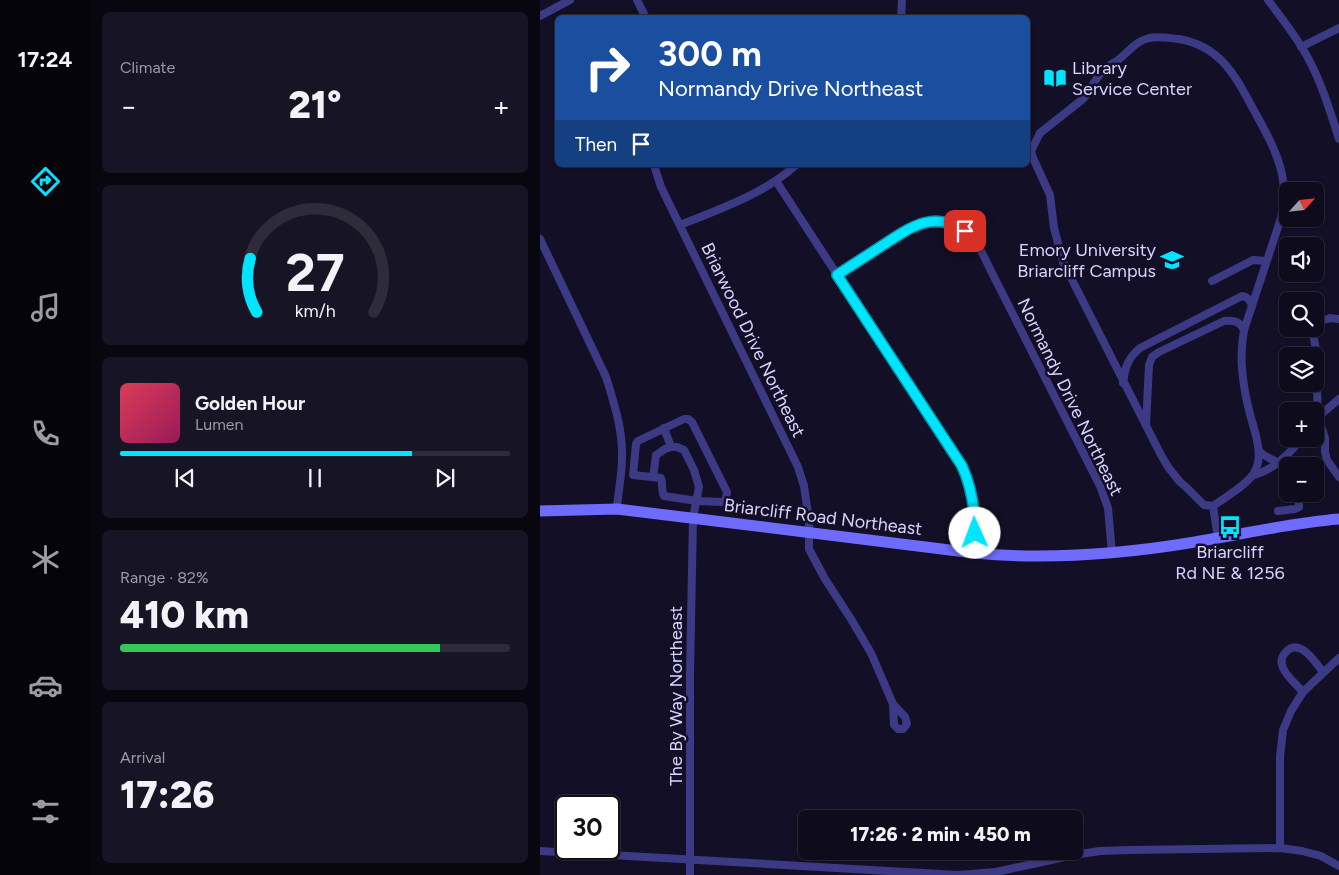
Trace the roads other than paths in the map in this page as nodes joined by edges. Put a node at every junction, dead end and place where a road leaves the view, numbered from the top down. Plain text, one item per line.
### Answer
1 (570, 0) edge
2 (637, 0) edge
3 (902, 0) edge
4 (1268, 0) edge
5 (644, 15) edge
6 (902, 15) edge
7 (540, 16) edge
8 (1339, 28) edge
9 (1301, 47) junction
10 (1339, 139) edge
11 (654, 167) edge
12 (794, 167) edge
13 (776, 181) junction
14 (680, 226) junction
15 (540, 239) edge
16 (1266, 262) junction
17 (837, 275) junction
18 (1212, 281) dead end
19 (1259, 283) junction
20 (1242, 296) junction
21 (1252, 306) junction
22 (1324, 319) edge
23 (1339, 319) edge
24 (1244, 330) junction
25 (1123, 382) junction
26 (1339, 399) edge
27 (1324, 411) edge
28 (1146, 426) junction
29 (664, 428) junction
30 (1324, 436) edge
31 (671, 447) junction
32 (1294, 447) edge
33 (1259, 451) junction
34 (1285, 457) edge
35 (622, 458) junction
36 (635, 459) junction
37 (1279, 463) joint
38 (1252, 476) junction
39 (653, 477) junction
40 (1339, 477) edge
41 (697, 501) junction
42 (1299, 502) edge
43 (1212, 506) junction
44 (617, 510) junction
45 (540, 511) edge
46 (1278, 511) dead end
47 (693, 518) junction
48 (1339, 519) edge
49 (810, 533) junction
50 (1218, 538) junction
51 (1112, 552) junction
52 (974, 553) junction
53 (1339, 658) edge
54 (1323, 672) junction
55 (1303, 692) junction
56 (893, 704) dead end
57 (1280, 848) junction
58 (540, 851) edge
59 (690, 860) junction
60 (1339, 866) edge
61 (690, 875) edge

1 - 7 street
2 - 5 street
3 - 6 street
4 - 9 street
8 - 9 street
9 - 10 street
11 - 14 street, Briarwood Drive Northeast
12 - 13 street
13 - 14 street
13 - 17 street
14 - 49 street, Briarwood Drive Northeast
15 - 35 street
16 - 18 street
16 - 19 street
16 - 25 street
17 - 51 street, Normandy Drive Northeast
17 - 52 street
19 - 20 street
19 - 21 street
20 - 21 street
20 - 25 street
21 - 24 street
22 - 23 street
24 - 28 street
24 - 33 street
25 - 28 street
26 - 27 street
28 - 43 street
29 - 31 street
29 - 36 street
29 - 41 street
30 - 40 street
31 - 39 street
31 - 41 street, The By Way Northeast
32 - 34 street
33 - 37 street
33 - 38 street
35 - 36 street
35 - 44 street
36 - 39 street
37 - 38 street
38 - 43 street
39 - 41 street
41 - 47 street, The By Way Northeast
42 - 46 street
43 - 50 street
44 - 45 main road, Briarcliff Road Northeast
44 - 47 main road, Briarcliff Road Northeast
47 - 49 main road, Briarcliff Road Northeast
47 - 59 street, The By Way Northeast
48 - 50 main road, Briarcliff Road Northeast
49 - 52 main road, Briarcliff Road Northeast
49 - 56 street, Briarwood Drive Northeast
50 - 51 main road, Briarcliff Road Northeast
51 - 52 main road, Briarcliff Road Northeast
53 - 54 street
54 - 55 street
54 - 55 street
55 - 57 street
57 - 59 street
57 - 60 street
58 - 59 street
59 - 61 street, The By Way Northeast

